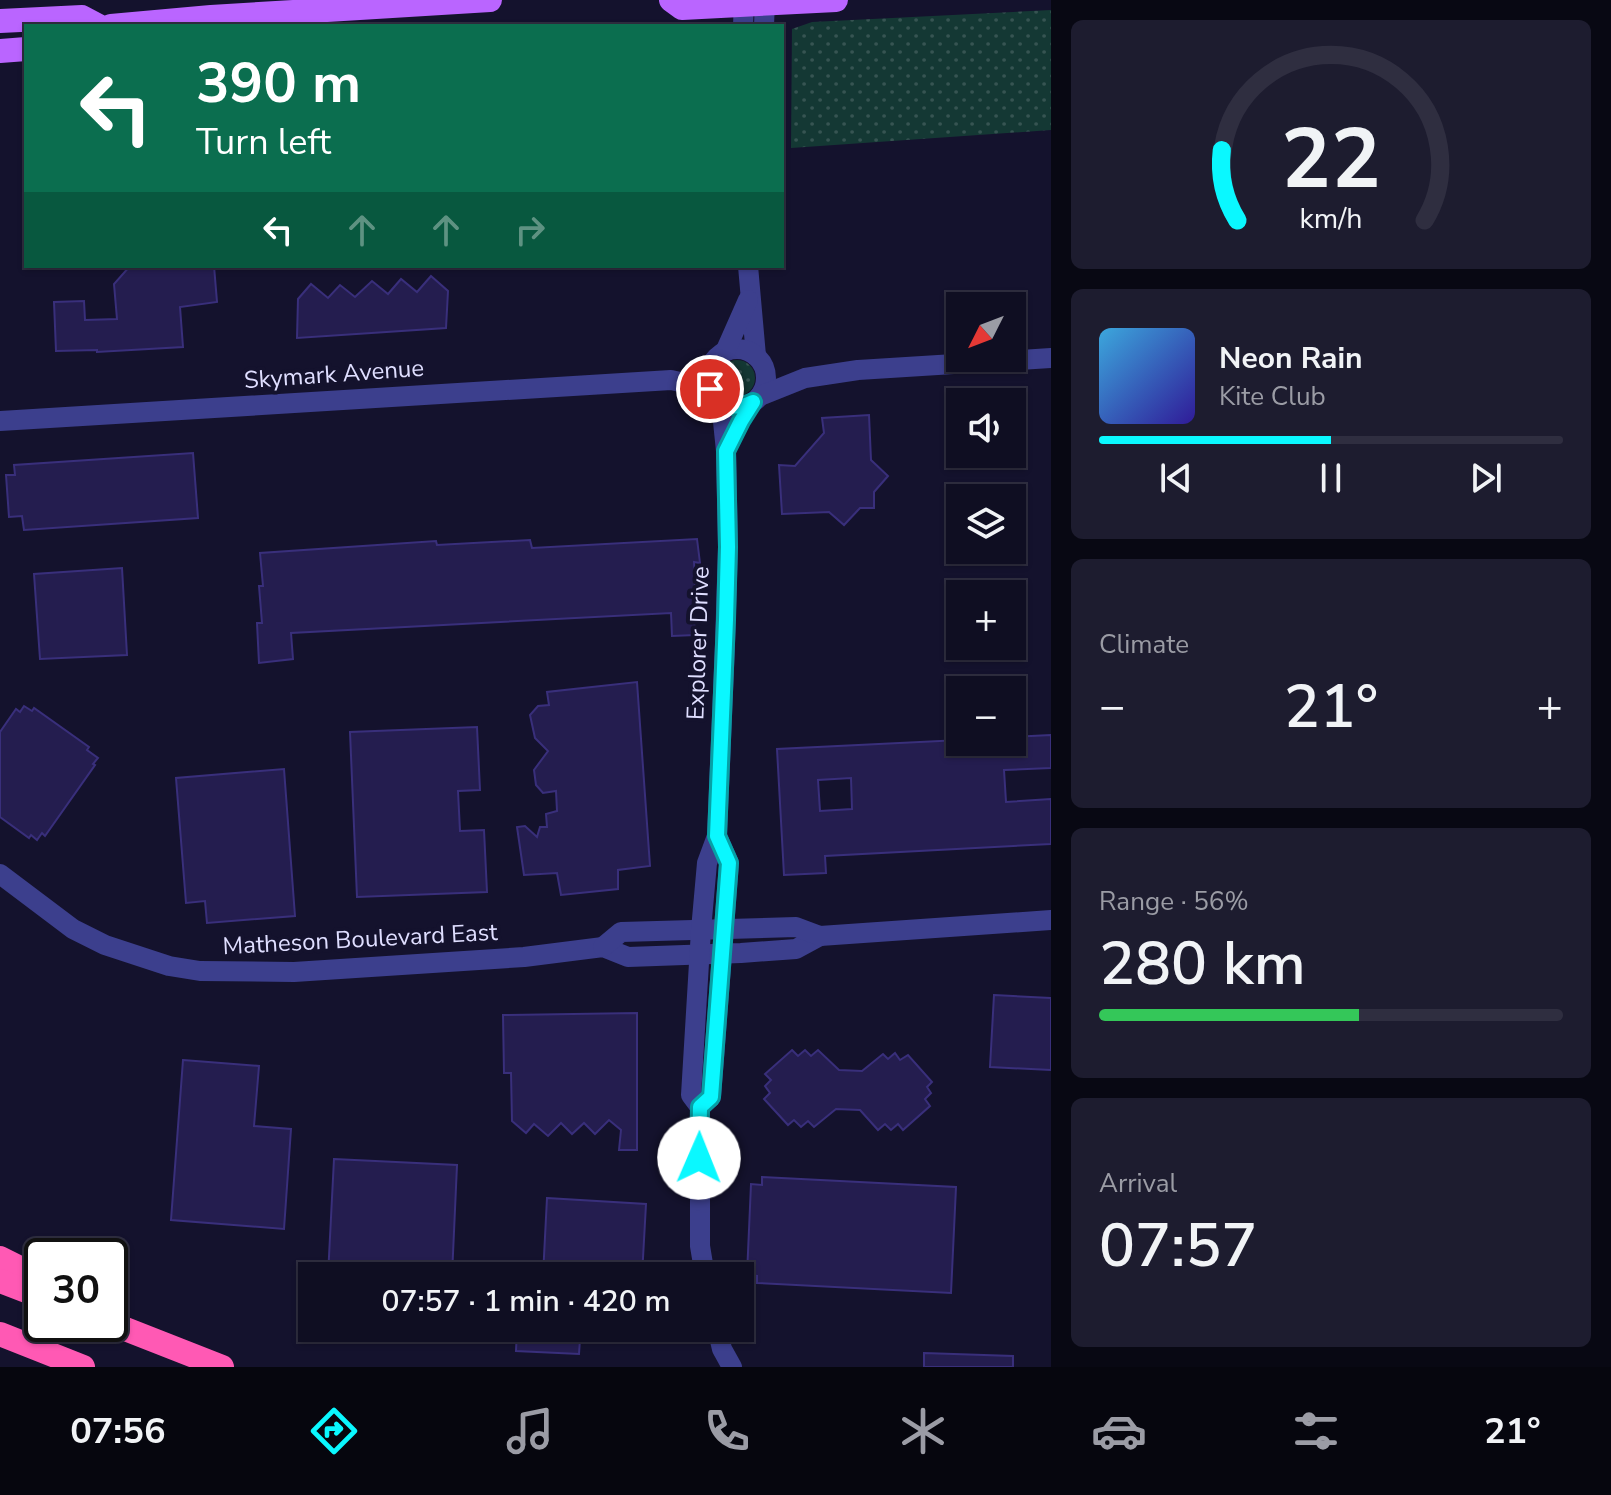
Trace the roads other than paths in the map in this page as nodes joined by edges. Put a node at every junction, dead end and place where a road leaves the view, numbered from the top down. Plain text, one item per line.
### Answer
1 (490, 0) edge
2 (671, 0) edge
3 (836, 0) edge
4 (754, 10) edge
5 (0, 21) edge
6 (95, 24) edge
7 (133, 24) edge
8 (24, 49) edge
9 (0, 51) edge
10 (748, 268) edge
11 (749, 297) junction
12 (719, 357) junction
13 (1051, 358) edge
14 (760, 361) junction
15 (805, 378) junction
16 (671, 380) junction
17 (717, 398) junction
18 (756, 399) junction
19 (0, 421) edge
20 (726, 451) junction
21 (717, 836) junction
22 (0, 874) edge
23 (1051, 920) edge
24 (701, 930) junction
25 (723, 930) junction
26 (820, 936) junction
27 (603, 947) junction
28 (722, 953) junction
29 (700, 954) junction
30 (700, 1107) junction
31 (0, 1258) edge
32 (703, 1262) edge
33 (24, 1270) edge
34 (0, 1281) edge
35 (24, 1290) edge
36 (128, 1324) edge
37 (128, 1330) edge
38 (0, 1334) edge
39 (720, 1342) edge
40 (173, 1348) junction
41 (83, 1367) edge
42 (222, 1367) edge
43 (732, 1367) edge

1 - 7 main road
2 - 4 main road
3 - 4 main road
5 - 6 main road
8 - 9 main road
10 - 11 street
11 - 12 street
11 - 14 street
12 - 14 street
12 - 16 street, Skymark Avenue
12 - 17 street
13 - 15 street
14 - 15 street
14 - 18 street
15 - 18 street
16 - 17 street, Skymark Avenue
16 - 19 street, Skymark Avenue
17 - 18 street
17 - 20 street, Explorer Drive
18 - 20 street, Explorer Drive
20 - 21 street, Explorer Drive
21 - 24 street, Explorer Drive
21 - 25 street, Explorer Drive
22 - 27 street, Matheson Boulevard East
23 - 26 street, Matheson Boulevard East
24 - 25 street, Matheson Boulevard East
24 - 27 street, Matheson Boulevard East
24 - 29 street, Explorer Drive
25 - 26 street, Matheson Boulevard East
25 - 28 street, Explorer Drive
26 - 28 street, Matheson Boulevard East
27 - 29 street, Matheson Boulevard East
28 - 29 street, Matheson Boulevard East
28 - 30 street, Explorer Drive
29 - 30 street, Explorer Drive
30 - 32 street, Explorer Drive
31 - 33 highway
34 - 35 highway
36 - 40 highway
37 - 40 highway
38 - 41 highway
39 - 43 street
40 - 42 highway

